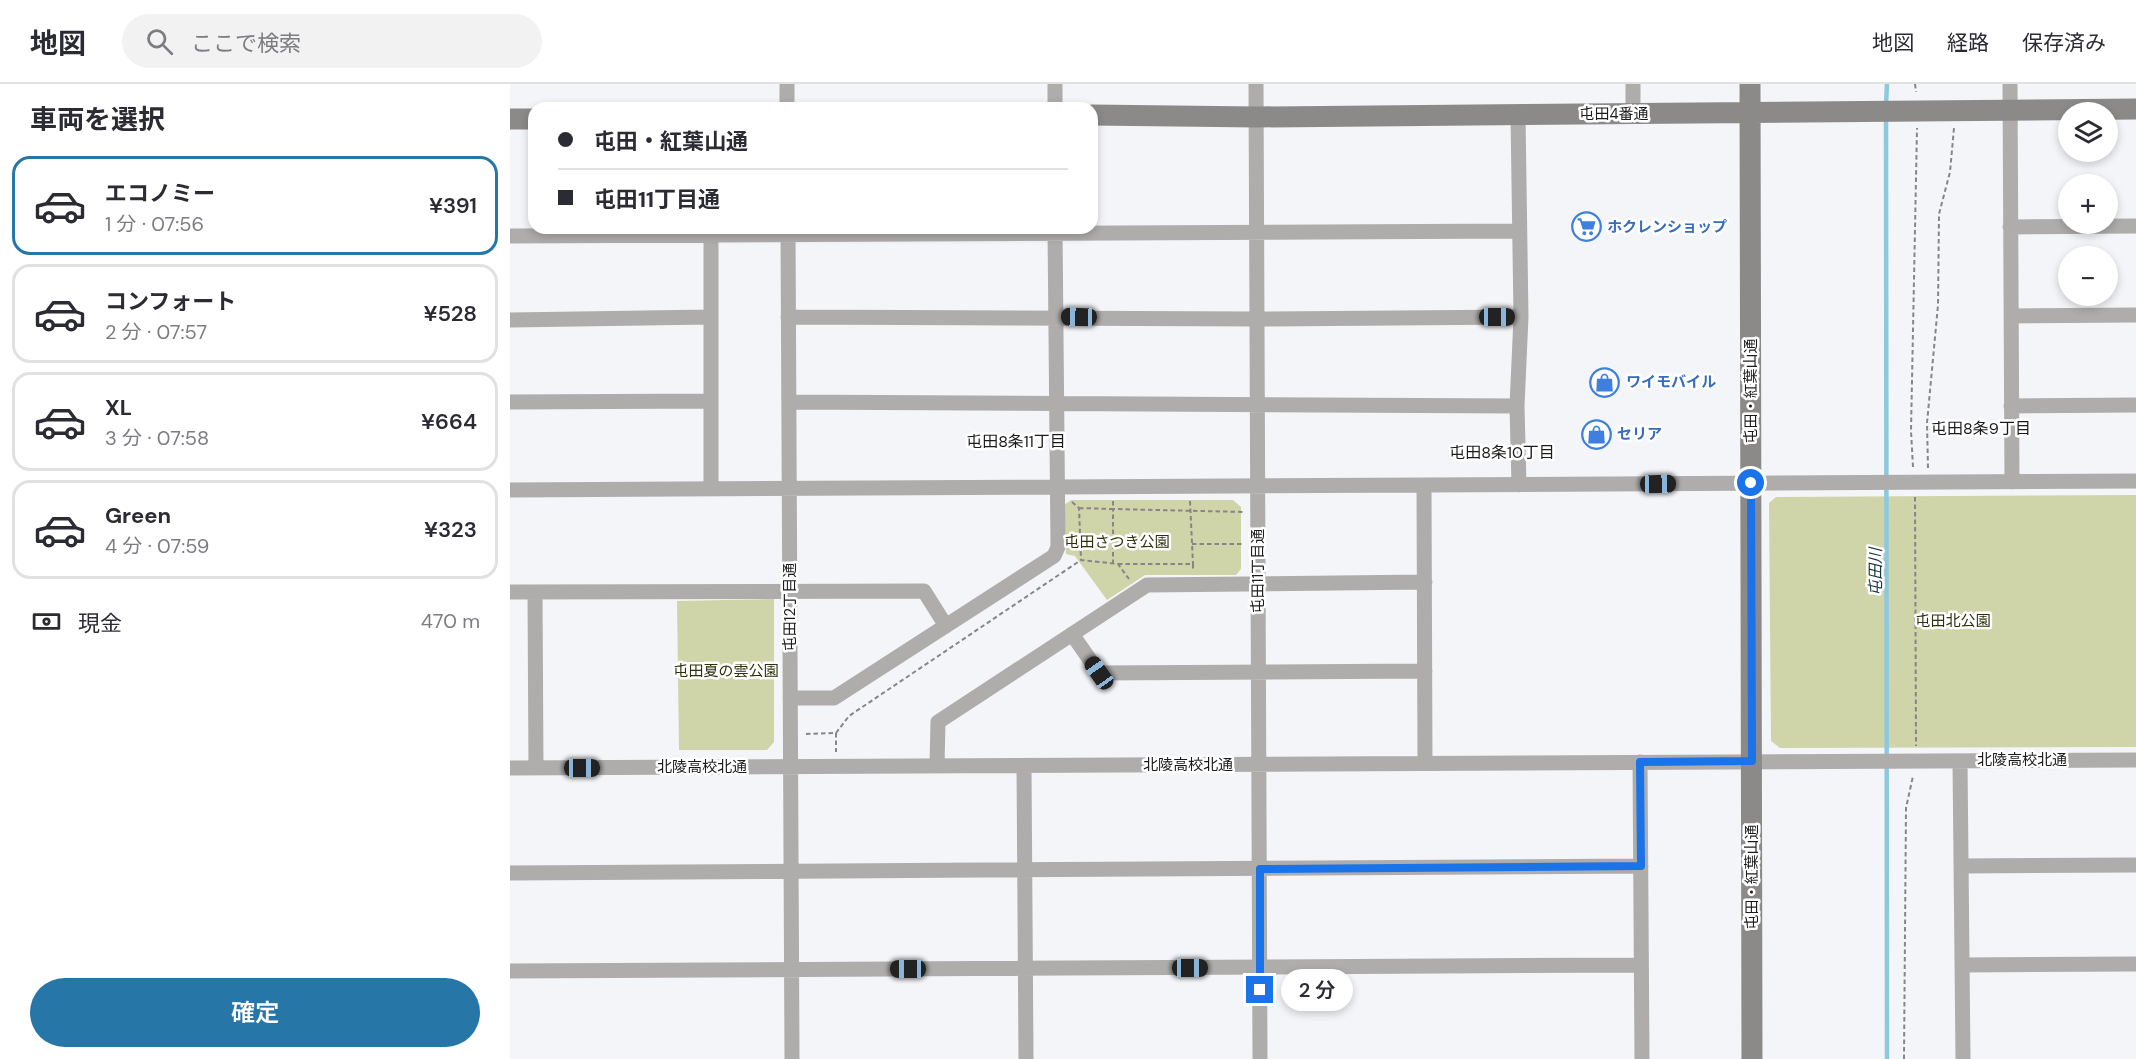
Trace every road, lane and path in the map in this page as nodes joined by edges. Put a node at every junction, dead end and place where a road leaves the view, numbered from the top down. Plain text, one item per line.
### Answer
1 (787, 84) edge
2 (1055, 84) edge
3 (1256, 84) edge
4 (1633, 84) edge
5 (1750, 84) edge
6 (1916, 84) edge
7 (2010, 84) edge
8 (787, 102) edge
9 (1055, 102) edge
10 (2136, 109) edge
11 (1916, 110) junction
12 (2010, 111) junction
13 (1751, 113) junction
14 (1633, 114) junction
15 (1098, 115) edge
16 (1518, 115) junction
17 (1257, 117) junction
18 (510, 119) edge
19 (528, 119) edge
20 (1954, 124) dead end
21 (2010, 226) junction
22 (2136, 226) edge
23 (1098, 230) edge
24 (1520, 231) junction
25 (1257, 232) junction
26 (711, 234) joint
27 (788, 234) edge
28 (1055, 234) edge
29 (510, 236) edge
30 (2136, 315) edge
31 (2011, 316) junction
32 (711, 317) junction
33 (788, 317) junction
34 (1056, 317) junction
35 (1521, 317) junction
36 (1257, 319) junction
37 (510, 320) edge
38 (711, 401) junction
39 (510, 402) edge
40 (789, 402) junction
41 (1056, 404) junction
42 (1257, 404) junction
43 (2136, 405) edge
44 (1517, 406) junction
45 (2011, 406) junction
46 (1928, 471) dead end
47 (1910, 477) junction
48 (2012, 482) junction
49 (2136, 482) edge
50 (1751, 483) junction
51 (1424, 485) junction
52 (1519, 485) junction
53 (1258, 486) junction
54 (789, 488) junction
55 (711, 489) junction
56 (510, 490) edge
57 (1061, 492) junction
58 (1189, 495) dead end
59 (1113, 496) dead end
60 (1079, 508) junction
61 (1113, 509) junction
62 (1190, 511) junction
63 (1246, 512) dead end
64 (1192, 544) junction
65 (1246, 544) dead end
66 (1081, 560) junction
67 (1113, 564) junction
68 (1118, 564) junction
69 (1193, 564) junction
70 (1194, 576) dead end
71 (1425, 582) junction
72 (1258, 583) junction
73 (1134, 586) dead end
74 (790, 590) junction
75 (510, 592) edge
76 (535, 593) junction
77 (946, 626) junction
78 (1072, 634) junction
79 (1259, 671) junction
80 (1425, 671) junction
81 (790, 698) junction
82 (836, 733) junction
83 (803, 734) dead end
84 (836, 755) dead end
85 (2136, 760) edge
86 (1752, 761) junction
87 (1960, 761) junction
88 (1640, 762) junction
89 (1425, 763) junction
90 (1259, 764) junction
91 (938, 766) junction
92 (1024, 766) junction
93 (790, 767) junction
94 (510, 768) edge
95 (536, 768) junction
96 (1641, 866) junction
97 (1961, 866) junction
98 (2136, 866) edge
99 (1260, 869) junction
100 (1025, 870) junction
101 (791, 872) junction
102 (510, 873) edge
103 (2136, 964) edge
104 (1641, 965) junction
105 (1962, 965) junction
106 (1260, 968) junction
107 (1025, 969) junction
108 (791, 970) junction
109 (510, 971) edge
110 (792, 1059) edge
111 (1026, 1059) edge
112 (1260, 1059) edge
113 (1642, 1059) edge
114 (1752, 1059) edge
115 (1963, 1059) edge

1 - 8 street
2 - 9 street
3 - 17 street, 屯田11丁目通
4 - 14 street
5 - 13 street, 屯田・紅葉山通
6 - 11 path
7 - 12 street
10 - 12 street, 屯田4番通
11 - 12 street, 屯田4番通
11 - 13 street, 屯田4番通
11 - 47 path
12 - 21 street
13 - 14 street, 屯田4番通
13 - 50 street, 屯田・紅葉山通
14 - 16 street, 屯田4番通
15 - 17 street, 屯田4番通
16 - 17 street, 屯田4番通
16 - 24 street
17 - 25 street, 屯田11丁目通
18 - 19 street
20 - 46 path
21 - 22 street
21 - 31 street
23 - 25 street
24 - 25 street
24 - 35 street
25 - 36 street, 屯田11丁目通
26 - 29 street
26 - 32 street
27 - 33 street, 屯田12丁目通
28 - 34 street
30 - 31 street
31 - 45 street
32 - 37 street
32 - 38 street
33 - 34 street
33 - 40 street, 屯田12丁目通
34 - 36 street
34 - 41 street
35 - 36 street
35 - 44 street
36 - 42 street, 屯田11丁目通
38 - 39 street
38 - 55 street
40 - 41 street
40 - 54 street, 屯田12丁目通
41 - 42 street
41 - 57 street
42 - 44 street
42 - 53 street, 屯田11丁目通
43 - 45 street
44 - 52 street
45 - 48 street
47 - 48 street
47 - 50 street
48 - 49 street
50 - 52 street
50 - 86 street, 屯田・紅葉山通
51 - 52 street
51 - 53 street
51 - 71 street
53 - 57 street
53 - 72 street, 屯田11丁目通
54 - 55 street
54 - 57 street
54 - 74 street, 屯田12丁目通
55 - 56 street
57 - 60 path
57 - 77 street
58 - 62 path
59 - 61 path
60 - 61 path
60 - 66 path
61 - 62 path
61 - 67 path
62 - 63 path
62 - 64 path
64 - 65 path
64 - 69 path
66 - 67 path
66 - 82 path
67 - 68 path
68 - 69 path
68 - 73 path
69 - 70 path
71 - 72 street
71 - 80 street
72 - 78 street
72 - 79 street, 屯田11丁目通
74 - 76 street
74 - 77 street
74 - 81 street, 屯田12丁目通
75 - 76 street
76 - 95 street
77 - 81 street
78 - 79 street
78 - 91 street
79 - 80 street
79 - 90 street, 屯田11丁目通
80 - 89 street
81 - 93 street, 屯田12丁目通
82 - 83 path
82 - 84 path
85 - 87 street, 北陵高校北通
86 - 87 street, 北陵高校北通
86 - 88 street, 北陵高校北通
86 - 114 street, 屯田・紅葉山通
87 - 97 street
88 - 89 street, 北陵高校北通
88 - 96 street
89 - 90 street, 北陵高校北通
90 - 92 street, 北陵高校北通
90 - 99 street, 屯田11丁目通
91 - 92 street, 北陵高校北通
91 - 93 street, 北陵高校北通
92 - 100 street
93 - 95 street, 北陵高校北通
93 - 101 street, 屯田12丁目通
94 - 95 street, 北陵高校北通
96 - 99 street
96 - 104 street
97 - 98 street
97 - 105 street
99 - 100 street
99 - 106 street, 屯田11丁目通
100 - 101 street
100 - 107 street
101 - 102 street
101 - 108 street, 屯田12丁目通
103 - 105 street
104 - 106 street
104 - 113 street
105 - 115 street
106 - 107 street
106 - 112 street, 屯田11丁目通
107 - 108 street
107 - 111 street
108 - 109 street
108 - 110 street, 屯田12丁目通

